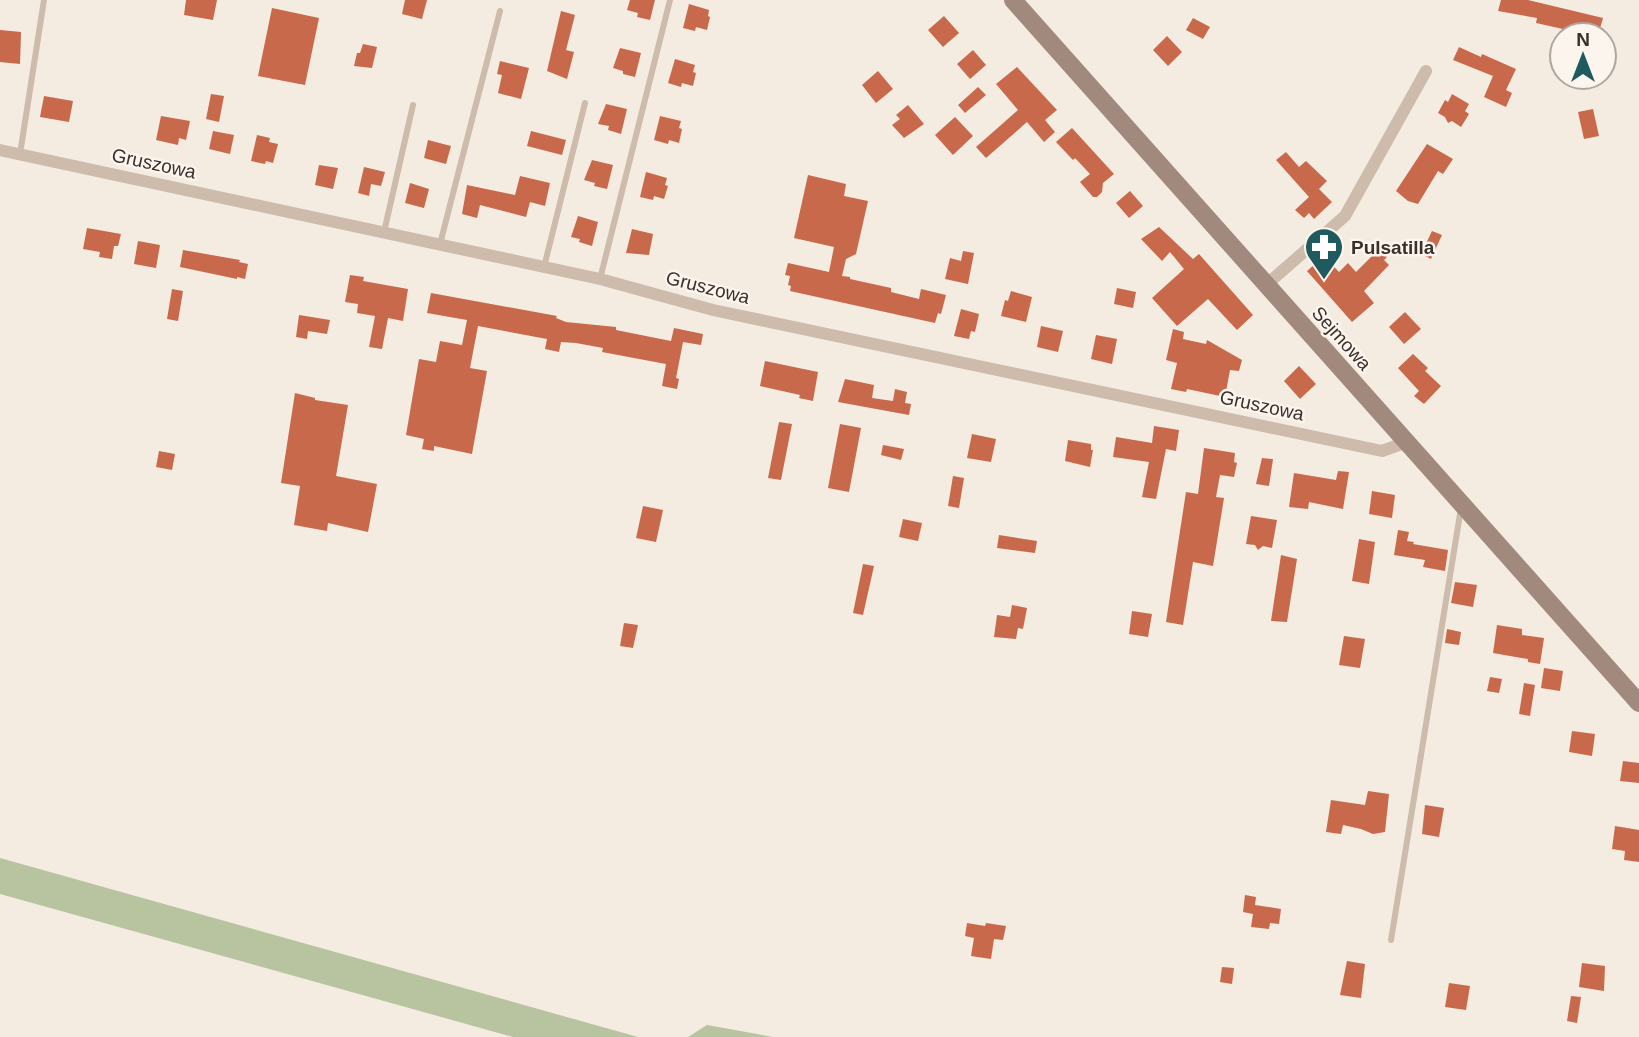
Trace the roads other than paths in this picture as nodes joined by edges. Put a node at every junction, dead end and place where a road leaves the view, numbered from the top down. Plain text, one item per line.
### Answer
1 (44, 0) edge
2 (670, 0) edge
3 (1013, 0) edge
4 (500, 11) dead end
5 (1426, 71) dead end
6 (585, 103) dead end
7 (413, 106) dead end
8 (0, 150) edge
9 (20, 154) junction
10 (384, 232) junction
11 (440, 244) junction
12 (544, 267) junction
13 (600, 279) junction
14 (1266, 285) junction
15 (1407, 442) junction
16 (1461, 503) junction
17 (1639, 704) edge
18 (1391, 940) dead end

1 - 9 lane
2 - 13 lane
3 - 14 main road, Sejmowa
4 - 11 lane
5 - 14 street
6 - 12 lane
7 - 10 lane
8 - 9 street, Gruszowa
9 - 10 street, Gruszowa
10 - 11 street, Gruszowa
11 - 12 street, Gruszowa
12 - 13 street, Gruszowa
13 - 15 street, Gruszowa
14 - 15 main road, Sejmowa
15 - 16 main road, Sejmowa
16 - 17 main road, Sejmowa
16 - 18 lane

